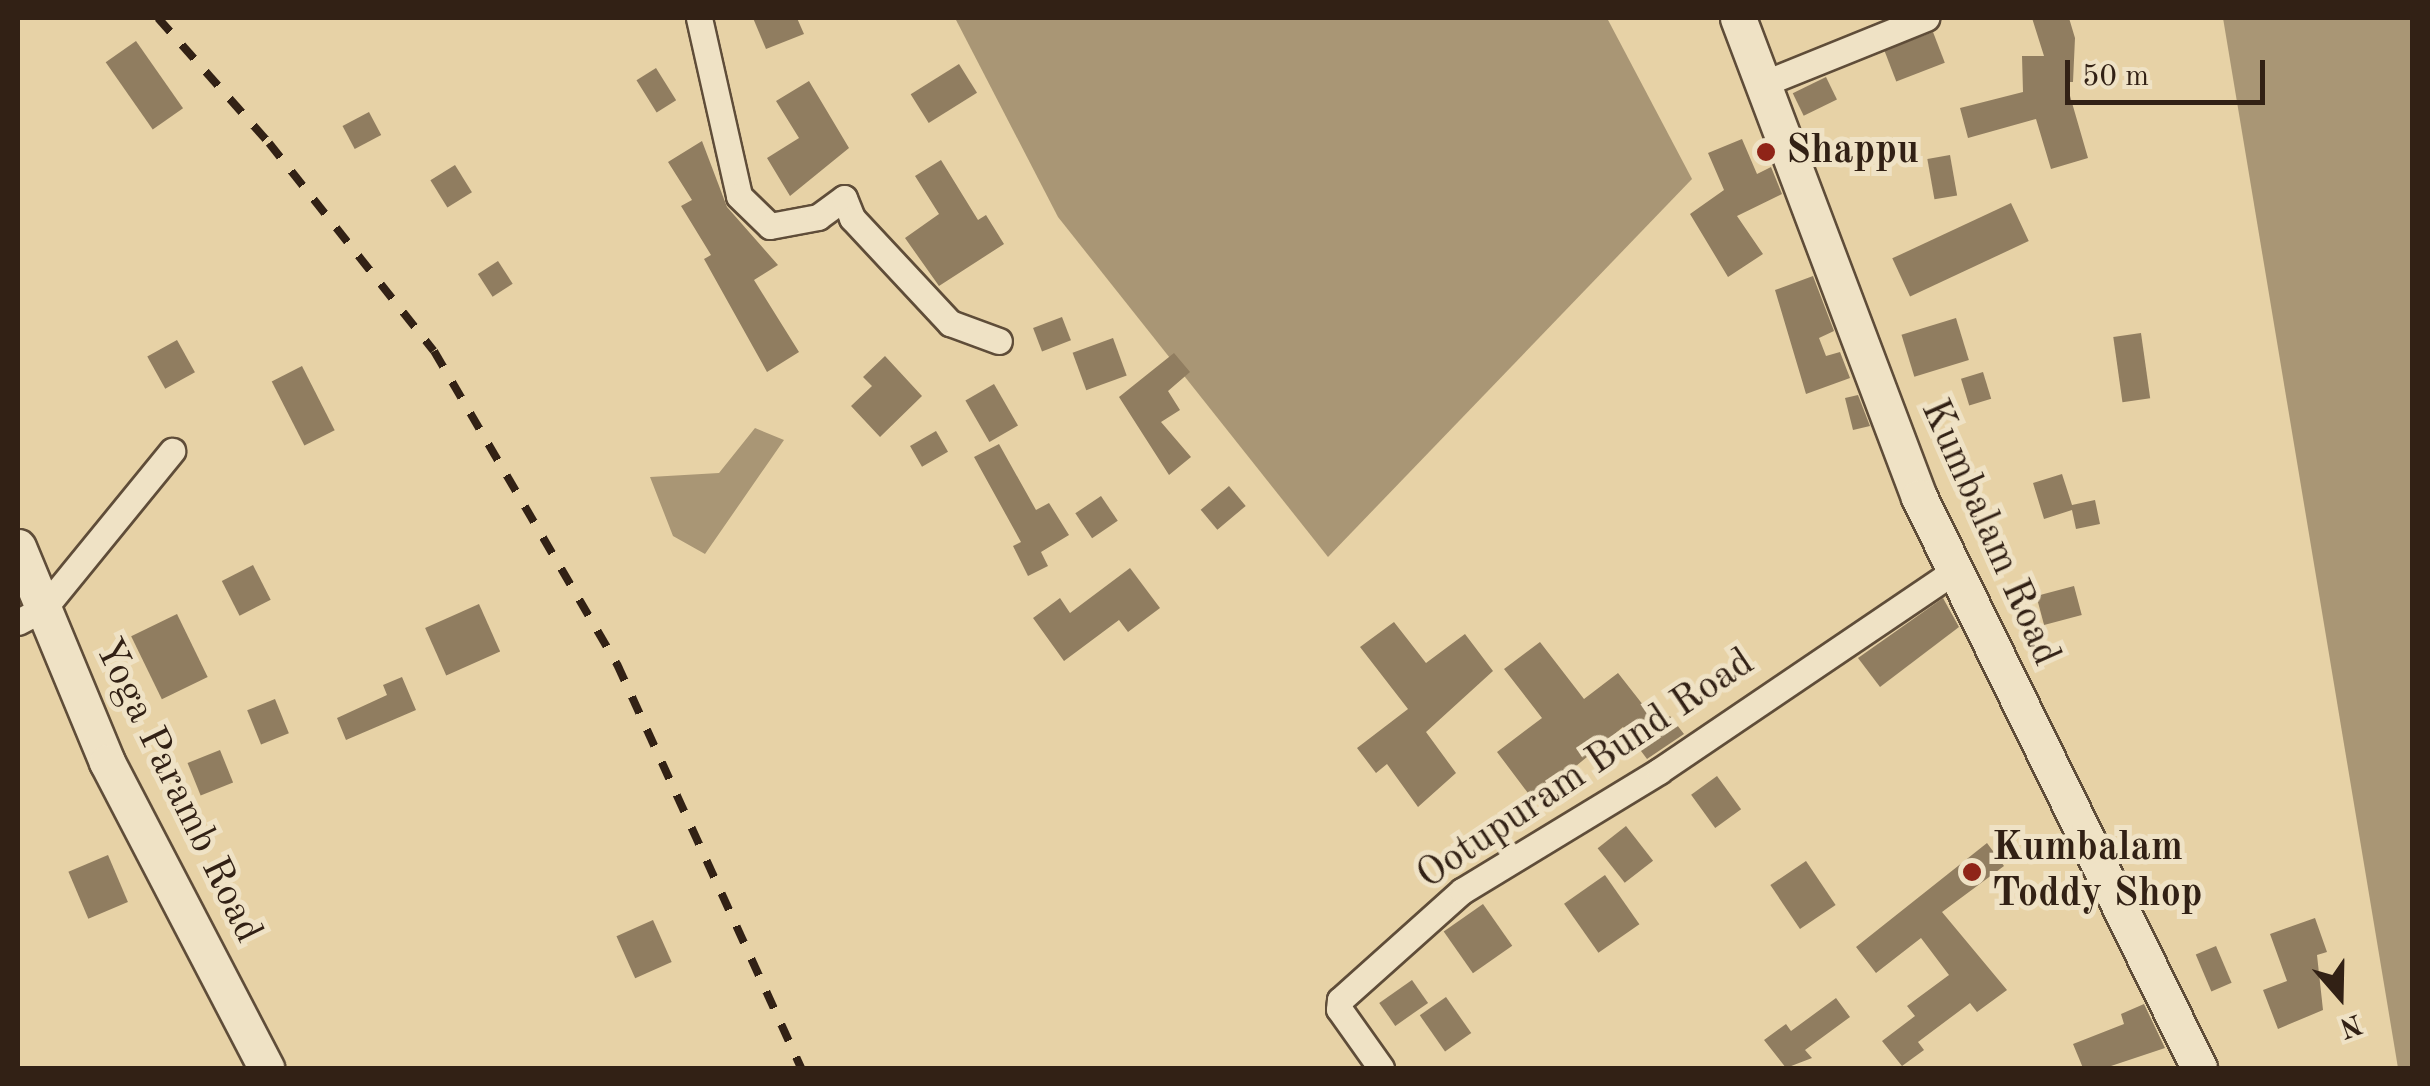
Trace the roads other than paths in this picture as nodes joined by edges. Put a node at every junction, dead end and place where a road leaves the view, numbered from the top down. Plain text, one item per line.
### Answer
1 (699, 18) edge
2 (1738, 18) edge
3 (1926, 18) edge
4 (1765, 83) junction
5 (998, 341) dead end
6 (172, 452) dead end
7 (18, 547) edge
8 (1954, 571) junction
9 (31, 615) edge
10 (266, 1068) edge
11 (1381, 1068) edge
12 (2200, 1068) edge

1 - 5 street
2 - 4 main road, Kumbalam Road
3 - 4 street
4 - 8 main road, Kumbalam Road
6 - 9 street
7 - 9 main road, Yoga Paramb Road
8 - 11 street, Ootupuram Bund Road
8 - 12 main road, Kumbalam Road
9 - 10 main road, Yoga Paramb Road

